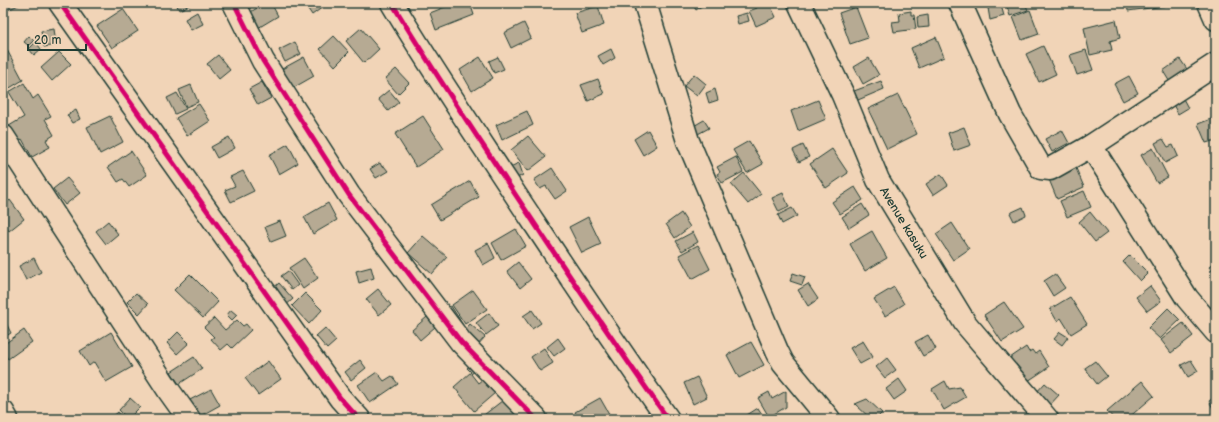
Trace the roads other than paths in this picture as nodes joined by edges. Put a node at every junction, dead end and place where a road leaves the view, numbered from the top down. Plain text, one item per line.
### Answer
1 (60, 3) edge
2 (234, 3) edge
3 (392, 3) edge
4 (645, 3) edge
5 (799, 3) edge
6 (960, 3) edge
7 (1209, 3) edge
8 (1216, 19) edge
9 (1216, 64) edge
10 (3, 136) edge
11 (1091, 146) junction
12 (1216, 332) edge
13 (3, 412) edge
14 (7, 419) edge
15 (189, 419) edge
16 (360, 419) edge
17 (536, 419) edge
18 (668, 419) edge
19 (829, 419) edge
20 (1047, 419) edge

1 - 16 street
2 - 17 street
3 - 18 street
4 - 19 street
5 - 20 street, Avenue kasuku
6 - 11 street
7 - 8 street
9 - 11 street
10 - 15 street
11 - 12 street
13 - 14 street

